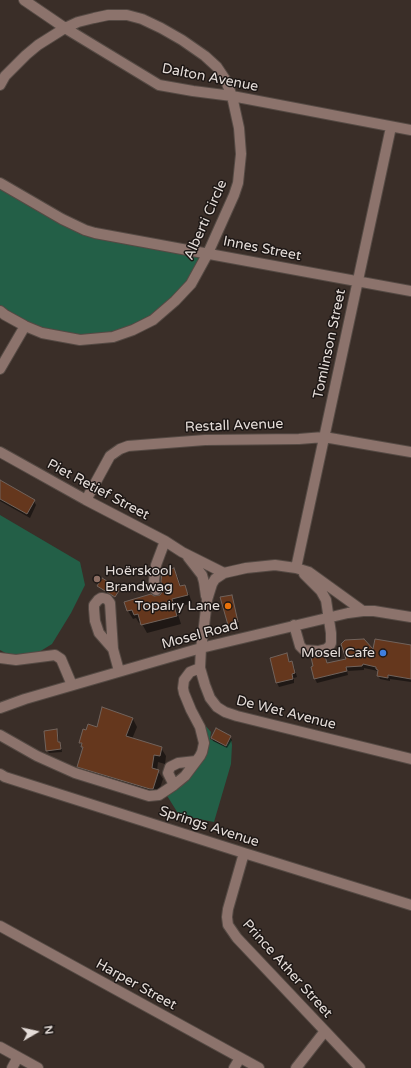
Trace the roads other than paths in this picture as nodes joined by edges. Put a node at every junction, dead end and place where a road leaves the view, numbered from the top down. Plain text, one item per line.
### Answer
1 (24, 0) edge
2 (65, 28) junction
3 (0, 85) edge
4 (232, 96) junction
5 (391, 127) junction
6 (411, 130) edge
7 (0, 183) edge
8 (208, 254) junction
9 (358, 282) junction
10 (411, 292) edge
11 (0, 311) edge
12 (25, 326) junction
13 (0, 369) edge
14 (324, 437) junction
15 (0, 452) edge
16 (411, 452) edge
17 (86, 500) junction
18 (165, 541) junction
19 (182, 552) junction
20 (299, 569) junction
21 (224, 573) junction
22 (156, 590) dead end
23 (207, 600) junction
24 (363, 611) junction
25 (328, 617) junction
26 (411, 617) edge
27 (294, 625) junction
28 (201, 648) junction
29 (113, 649) dead end
30 (0, 658) edge
31 (200, 668) junction
32 (119, 671) junction
33 (72, 685) junction
34 (0, 708) edge
35 (0, 735) edge
36 (411, 759) edge
37 (196, 761) junction
38 (0, 774) edge
39 (174, 785) junction
40 (244, 853) junction
41 (411, 905) edge
42 (0, 926) edge
43 (326, 1031) junction
44 (0, 1047) edge
45 (18, 1057) junction
46 (240, 1058) junction
47 (12, 1068) edge
48 (38, 1068) edge
49 (234, 1068) edge
50 (259, 1068) edge
51 (296, 1068) edge
52 (360, 1068) edge

1 - 2 street, Dalton Avenue
2 - 3 street, Alberti Circle
2 - 4 street, Dalton Avenue
2 - 4 street, Alberti Circle
4 - 5 street, Dalton Avenue
4 - 8 street, Alberti Circle
5 - 6 street, Dalton Avenue
5 - 9 street, Tomlinson Street
7 - 8 street, Innes Street
8 - 9 street, Innes Street
8 - 12 street, Alberti Circle
9 - 10 street, Innes Street
9 - 14 street, Tomlinson Street
11 - 12 street, Alberti Circle
12 - 13 street
14 - 16 street, Restall Avenue
14 - 17 street, Restall Avenue
14 - 20 street, Tomlinson Street
15 - 17 street, Piet Retief Street
17 - 18 street, Piet Retief Street
18 - 19 street, Piet Retief Street
18 - 22 street
19 - 21 street, Piet Retief Street
19 - 23 street, Piet Retief Street
20 - 21 street
20 - 24 street
20 - 25 street
21 - 23 street, Piet Retief Street
23 - 28 street, Piet Retief Street
24 - 25 street, Mosel Road
24 - 26 street, Mosel Road
25 - 27 street, Mosel Road
25 - 27 street
27 - 28 street, Mosel Road
28 - 31 street, De Wet Avenue
28 - 32 street, Mosel Road
29 - 32 street
30 - 33 street
31 - 36 street, De Wet Avenue
31 - 37 street
32 - 33 street, Mosel Road
33 - 34 street, Mosel Road
35 - 39 street
37 - 39 street
37 - 39 street
38 - 40 street, Springs Avenue
40 - 41 street, Springs Avenue
40 - 43 street, Prince Ather Street
42 - 46 street, Harper Street
43 - 51 street
43 - 52 street, Prince Ather Street
44 - 45 street
45 - 47 street
45 - 48 street
46 - 49 street
46 - 50 street, Harper Street

